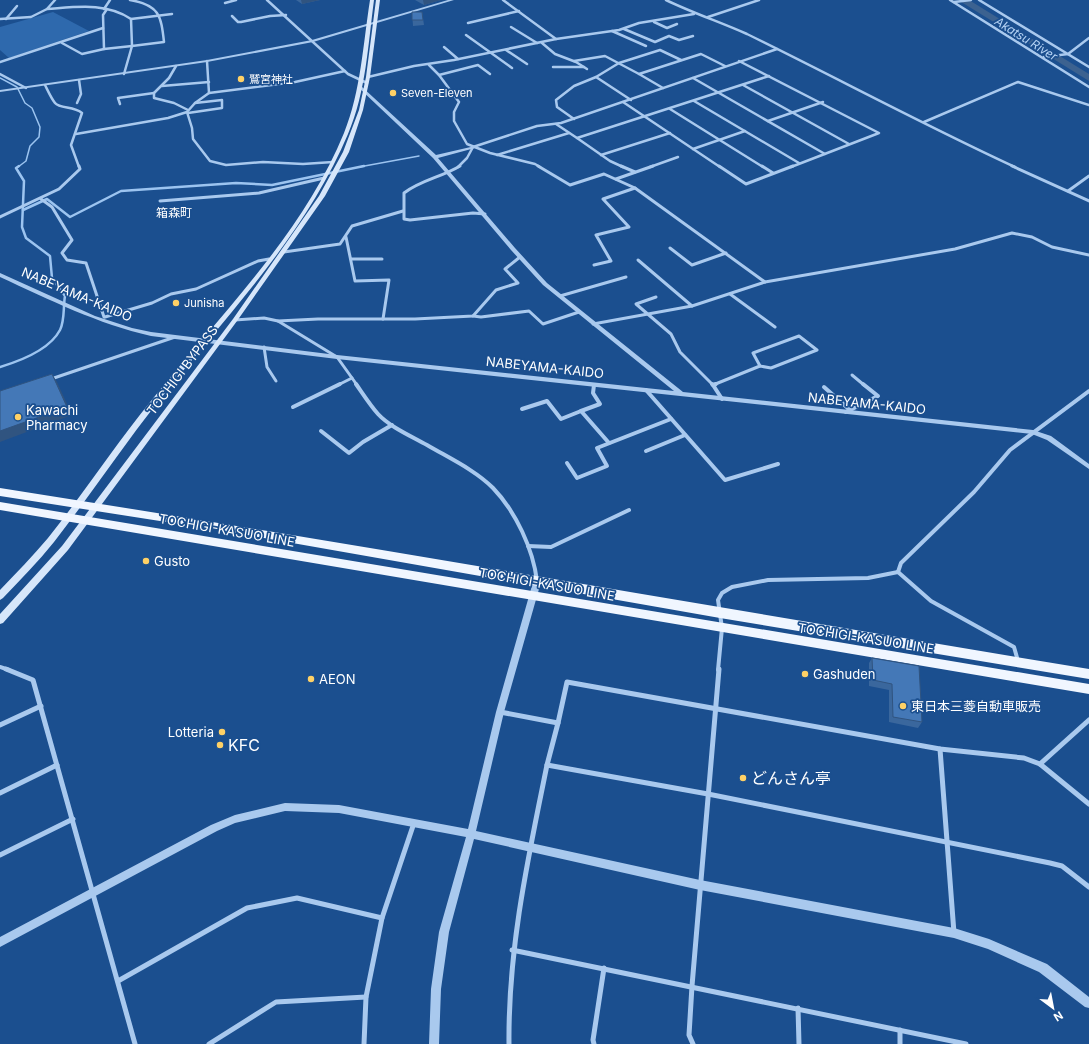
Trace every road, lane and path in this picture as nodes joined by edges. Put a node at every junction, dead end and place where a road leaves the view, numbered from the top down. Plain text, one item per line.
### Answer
1 (55, 0) edge
2 (110, 0) edge
3 (130, 0) edge
4 (236, 0) edge
5 (267, 0) edge
6 (372, 0) edge
7 (378, 0) edge
8 (452, 0) edge
9 (503, 0) edge
10 (666, 0) edge
11 (759, 0) edge
12 (950, 0) edge
13 (970, 0) edge
14 (979, 0) edge
15 (954, 2) junction
16 (225, 3) dead end
17 (17, 6) dead end
18 (47, 9) junction
19 (104, 9) junction
20 (107, 9) junction
21 (519, 11) junction
22 (172, 14) dead end
23 (694, 14) junction
24 (160, 15) junction
25 (232, 16) dead end
26 (286, 16) junction
27 (708, 17) junction
28 (0, 19) edge
29 (6, 19) junction
30 (131, 19) junction
31 (375, 22) junction
32 (654, 22) junction
33 (368, 24) junction
34 (468, 24) dead end
35 (677, 24) dead end
36 (511, 27) dead end
37 (103, 28) junction
38 (623, 28) junction
39 (612, 31) junction
40 (466, 35) dead end
41 (693, 36) dead end
42 (1089, 38) edge
43 (556, 39) junction
44 (313, 41) junction
45 (62, 43) junction
46 (537, 43) junction
47 (542, 43) junction
48 (132, 46) junction
49 (646, 46) dead end
50 (444, 47) dead end
51 (104, 49) junction
52 (777, 49) junction
53 (506, 50) junction
54 (491, 53) junction
55 (1068, 54) junction
56 (1043, 58) junction
57 (458, 59) junction
58 (681, 60) junction
59 (207, 61) junction
60 (574, 61) junction
61 (739, 61) junction
62 (0, 62) edge
63 (619, 63) junction
64 (526, 64) dead end
65 (429, 65) junction
66 (176, 66) junction
67 (725, 66) junction
68 (553, 67) dead end
69 (1089, 67) edge
70 (512, 68) dead end
71 (345, 71) junction
72 (0, 74) edge
73 (124, 74) junction
74 (490, 74) dead end
75 (638, 74) junction
76 (439, 75) junction
77 (769, 76) junction
78 (368, 77) junction
79 (596, 77) junction
80 (693, 78) junction
81 (79, 80) junction
82 (209, 82) junction
83 (364, 82) junction
84 (45, 85) junction
85 (743, 85) junction
86 (162, 86) junction
87 (360, 87) junction
88 (1089, 87) edge
89 (26, 88) junction
90 (663, 88) junction
91 (0, 91) edge
92 (365, 92) junction
93 (154, 93) junction
94 (208, 93) junction
95 (718, 93) junction
96 (631, 100) junction
97 (694, 101) junction
98 (623, 102) junction
99 (823, 102) junction
100 (77, 103) dead end
101 (195, 103) junction
102 (120, 104) dead end
103 (1089, 105) edge
104 (670, 109) junction
105 (188, 112) junction
106 (792, 113) junction
107 (645, 117) junction
108 (574, 119) junction
109 (768, 121) junction
110 (923, 122) junction
111 (556, 124) junction
112 (745, 131) junction
113 (569, 132) junction
114 (670, 133) junction
115 (76, 134) junction
116 (577, 138) junction
117 (719, 140) junction
118 (849, 144) junction
119 (473, 147) junction
120 (693, 149) junction
121 (825, 154) junction
122 (497, 155) junction
123 (601, 155) junction
124 (435, 157) junction
125 (678, 157) dead end
126 (333, 162) junction
127 (799, 163) junction
128 (635, 172) junction
129 (448, 173) junction
130 (773, 174) junction
131 (1089, 176) edge
132 (324, 178) junction
133 (616, 179) junction
134 (635, 188) junction
135 (1068, 191) junction
136 (41, 199) junction
137 (160, 201) dead end
138 (1089, 201) edge
139 (403, 211) junction
140 (485, 214) junction
141 (0, 217) edge
142 (346, 237) junction
143 (670, 248) dead end
144 (284, 252) junction
145 (726, 252) junction
146 (1089, 255) edge
147 (520, 257) junction
148 (269, 259) junction
149 (382, 259) dead end
150 (350, 260) junction
151 (638, 260) dead end
152 (594, 265) dead end
153 (0, 275) edge
154 (626, 277) dead end
155 (765, 282) junction
156 (730, 294) junction
157 (560, 296) junction
158 (656, 297) dead end
159 (692, 306) junction
160 (579, 312) junction
161 (649, 314) junction
162 (472, 316) junction
163 (103, 319) junction
164 (384, 319) junction
165 (235, 320) junction
166 (278, 321) junction
167 (593, 324) junction
168 (775, 327) dead end
169 (175, 337) junction
170 (204, 341) junction
171 (218, 343) junction
172 (264, 347) junction
173 (337, 357) junction
174 (760, 366) junction
175 (852, 375) dead end
176 (352, 378) junction
177 (50, 380) edge
178 (276, 380) dead end
179 (594, 385) junction
180 (713, 385) junction
181 (824, 387) dead end
182 (646, 390) junction
183 (1089, 391) edge
184 (681, 394) junction
185 (722, 399) junction
186 (293, 407) dead end
187 (522, 408) dead end
188 (581, 411) junction
189 (848, 411) junction
190 (671, 419) junction
191 (392, 425) junction
192 (321, 430) dead end
193 (1034, 432) junction
194 (685, 435) junction
195 (609, 443) junction
196 (646, 451) dead end
197 (567, 463) dead end
198 (778, 464) dead end
199 (1089, 467) edge
200 (0, 492) edge
201 (77, 504) junction
202 (0, 506) edge
203 (96, 507) junction
204 (629, 510) dead end
205 (68, 517) junction
206 (86, 520) junction
207 (528, 546) junction
208 (898, 572) junction
209 (537, 582) junction
210 (0, 596) edge
211 (533, 596) junction
212 (720, 614) junction
213 (0, 620) edge
214 (722, 628) junction
215 (1018, 662) junction
216 (0, 667) edge
217 (1089, 674) edge
218 (1089, 689) edge
219 (40, 706) junction
220 (716, 708) junction
221 (500, 712) junction
222 (1089, 720) edge
223 (558, 722) junction
224 (0, 726) edge
225 (940, 749) junction
226 (1040, 764) junction
227 (57, 765) junction
228 (547, 765) junction
229 (0, 793) edge
230 (708, 794) junction
231 (1089, 804) edge
232 (73, 819) junction
233 (414, 823) junction
234 (471, 834) junction
235 (947, 842) junction
236 (531, 847) junction
237 (0, 855) edge
238 (700, 885) junction
239 (1089, 887) edge
240 (94, 892) junction
241 (382, 918) junction
242 (954, 933) junction
243 (0, 942) edge
244 (512, 950) junction
245 (604, 968) junction
246 (118, 981) junction
247 (692, 986) junction
248 (366, 997) junction
249 (1089, 1003) edge
250 (798, 1008) junction
251 (900, 1030) junction
252 (135, 1044) edge
253 (209, 1044) edge
254 (364, 1044) edge
255 (434, 1044) edge
256 (510, 1044) edge
257 (594, 1044) edge
258 (693, 1044) edge
259 (799, 1044) edge
260 (900, 1044) edge
261 (966, 1044) edge

1 - 18 street
2 - 19 street
3 - 24 street
4 - 16 street
5 - 26 street
6 - 33 main road, TOCHIGI BYPASS
7 - 31 main road, TOCHIGI BYPASS
8 - 31 street
9 - 21 street
10 - 23 street
11 - 27 street
12 - 15 street
13 - 15 street
14 - 55 street
15 - 56 street
17 - 29 street
18 - 19 street
18 - 29 street
19 - 20 street
20 - 30 street
20 - 37 street
21 - 34 street
21 - 43 street
22 - 24 street
23 - 27 street
23 - 32 street
24 - 30 street
24 - 48 street
25 - 26 street
26 - 44 street
27 - 52 street
28 - 29 street
30 - 48 street
31 - 33 street
31 - 78 main road, TOCHIGI BYPASS
32 - 35 street
32 - 38 street
33 - 44 street
33 - 83 main road, TOCHIGI BYPASS
36 - 46 street
37 - 45 street
37 - 51 street
38 - 39 street
38 - 41 street
39 - 43 street
39 - 49 street
40 - 54 street
42 - 55 street
43 - 47 street
44 - 59 street
44 - 71 street
45 - 51 street
45 - 62 street
46 - 47 street
46 - 53 street
47 - 60 street
48 - 51 street
48 - 73 street
50 - 57 street
52 - 61 street
52 - 110 street
53 - 54 street
53 - 64 street
54 - 57 street
54 - 70 street
55 - 56 street
55 - 69 street
56 - 88 street
57 - 65 street
58 - 63 street
58 - 67 street
58 - 75 street
59 - 66 street
59 - 82 street
60 - 63 street
60 - 68 street
61 - 67 street
61 - 77 street
63 - 75 street
63 - 79 street
65 - 76 street
65 - 78 street
66 - 73 street
66 - 86 street
67 - 80 street
71 - 83 street
71 - 94 street
72 - 89 street
73 - 81 street
74 - 76 street
75 - 90 street
76 - 119 street
77 - 85 street
77 - 99 street
78 - 83 main road, TOCHIGI BYPASS
79 - 96 street
79 - 108 street
80 - 90 street
80 - 95 street
81 - 84 street
81 - 100 street
82 - 86 street
82 - 94 street
83 - 87 main road, TOCHIGI BYPASS
83 - 92 main road, TOCHIGI BYPASS
84 - 89 street
84 - 115 street
85 - 95 street
85 - 106 street
86 - 93 street
87 - 92 street
87 - 126 main road, TOCHIGI BYPASS
89 - 91 street
90 - 96 street
92 - 124 street
92 - 144 main road, TOCHIGI BYPASS
93 - 102 street
93 - 105 street
94 - 101 street
95 - 97 street
95 - 109 street
96 - 98 street
97 - 104 street
97 - 112 street
98 - 107 street
98 - 108 street
99 - 106 street
99 - 118 street
101 - 105 street
101 - 105 street
103 - 110 street
104 - 107 street
104 - 117 street
105 - 115 street
105 - 126 street
106 - 109 street
106 - 118 street
107 - 114 street
107 - 116 street
108 - 111 street
109 - 121 street
110 - 135 street
111 - 113 street
111 - 119 street
112 - 117 street
112 - 127 street
113 - 116 street
113 - 122 street
114 - 120 street
114 - 123 street
115 - 136 street
116 - 123 street
117 - 120 street
117 - 130 street
118 - 121 street
119 - 122 street
119 - 124 street
119 - 129 street
120 - 130 street
121 - 127 street
122 - 133 street
123 - 128 street
124 - 129 street
125 - 128 street
126 - 132 main road, TOCHIGI BYPASS
127 - 130 street
128 - 133 street
129 - 139 street
129 - 140 street
131 - 135 street
132 - 137 street
132 - 148 main road, TOCHIGI BYPASS
133 - 134 street
134 - 145 street
134 - 152 street
135 - 138 street
136 - 141 street
136 - 163 street
139 - 140 street
139 - 142 street
140 - 147 street
142 - 144 street
142 - 150 street
143 - 145 street
144 - 165 main road, TOCHIGI BYPASS
145 - 155 street
146 - 155 street
147 - 157 street
147 - 162 street
148 - 163 street
148 - 170 main road, TOCHIGI BYPASS
149 - 150 street
150 - 164 street
151 - 159 street
153 - 163 street, NABEYAMA-KAIDO
154 - 157 street
155 - 156 street
156 - 159 street
156 - 168 street
157 - 160 street
158 - 161 street
159 - 161 street
160 - 162 street
160 - 167 street
161 - 167 street
161 - 180 street
162 - 164 street
163 - 169 street, NABEYAMA-KAIDO
164 - 166 street
165 - 166 street
165 - 171 main road, TOCHIGI BYPASS
166 - 173 street
167 - 184 street
169 - 170 street, NABEYAMA-KAIDO
169 - 177 street
170 - 171 street, NABEYAMA-KAIDO
170 - 201 main road, TOCHIGI BYPASS
171 - 172 street, NABEYAMA-KAIDO
171 - 203 main road, TOCHIGI BYPASS
172 - 173 street, NABEYAMA-KAIDO
172 - 178 street
173 - 176 street
173 - 179 street, NABEYAMA-KAIDO
174 - 174 street
174 - 180 street
175 - 189 street
176 - 186 street
176 - 191 street
179 - 182 street, NABEYAMA-KAIDO
179 - 188 street
180 - 185 street
181 - 189 street
182 - 184 street, NABEYAMA-KAIDO
182 - 190 street
183 - 193 street
184 - 185 street, NABEYAMA-KAIDO
185 - 189 street, NABEYAMA-KAIDO
187 - 188 street
188 - 195 street
189 - 193 street, NABEYAMA-KAIDO
190 - 194 street
190 - 195 street
191 - 192 street
191 - 207 street
193 - 199 street, NABEYAMA-KAIDO
193 - 208 street
194 - 196 street
194 - 198 street
195 - 197 street
200 - 201 main road, TOCHIGI-KASUO LINE
201 - 203 main road, TOCHIGI-KASUO LINE
201 - 205 main road, TOCHIGI BYPASS
202 - 205 main road, TOCHIGI-KASUO LINE
203 - 206 main road, TOCHIGI BYPASS
203 - 209 main road, TOCHIGI-KASUO LINE
204 - 207 street
205 - 206 main road, TOCHIGI-KASUO LINE
205 - 210 main road, TOCHIGI BYPASS
206 - 211 main road, TOCHIGI-KASUO LINE
206 - 213 main road, TOCHIGI BYPASS
207 - 209 street
208 - 212 street
208 - 215 street
209 - 211 street
209 - 212 main road, TOCHIGI-KASUO LINE
211 - 214 main road, TOCHIGI-KASUO LINE
211 - 221 street
212 - 214 street
212 - 215 main road, TOCHIGI-KASUO LINE
214 - 218 main road, TOCHIGI-KASUO LINE
214 - 220 street
215 - 217 main road, TOCHIGI-KASUO LINE
216 - 219 street
219 - 224 street
219 - 227 street
220 - 223 street
220 - 225 street
220 - 230 street
221 - 223 street
221 - 234 street
222 - 226 street
223 - 228 street
225 - 226 street
225 - 235 street
226 - 231 street
227 - 229 street
227 - 232 street
228 - 230 street
228 - 236 street
230 - 235 street
230 - 238 street
232 - 237 street
232 - 240 street
233 - 234 street
233 - 240 street
233 - 241 street
234 - 236 street
234 - 255 street
235 - 239 street
235 - 242 street
236 - 238 street
236 - 244 street
238 - 242 street
238 - 247 street
240 - 243 street
240 - 246 street
241 - 246 street
241 - 248 street
242 - 249 street
244 - 245 street
244 - 256 street
245 - 247 street
245 - 257 street
246 - 252 street
247 - 250 street
247 - 258 street
248 - 253 street
248 - 254 street
250 - 251 street
250 - 259 street
251 - 260 street
251 - 261 street

